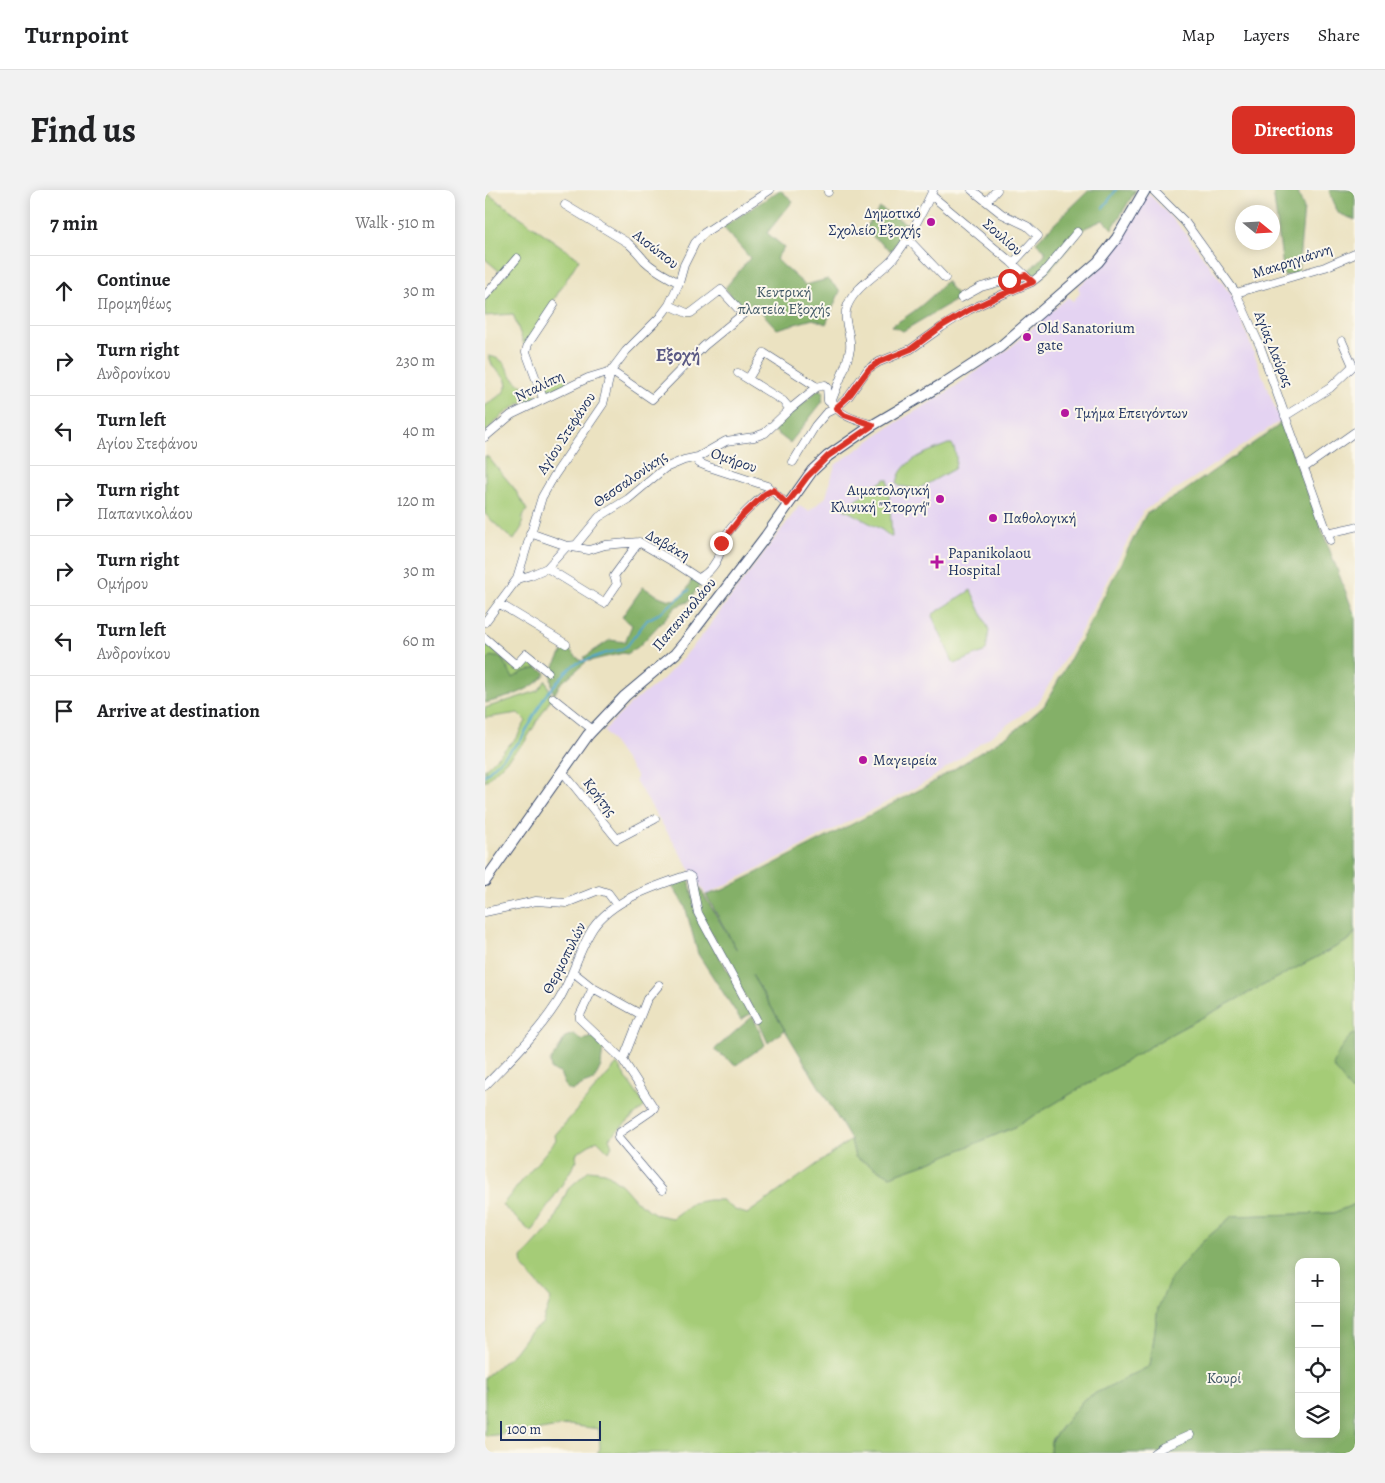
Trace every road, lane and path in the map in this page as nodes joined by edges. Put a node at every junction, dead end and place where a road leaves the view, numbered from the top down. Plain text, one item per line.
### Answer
1 (770, 190) edge
2 (972, 190) edge
3 (997, 190) edge
4 (1145, 190) edge
5 (1153, 190) edge
6 (932, 192) edge
7 (987, 201) junction
8 (565, 204) dead end
9 (1077, 232) dead end
10 (907, 238) junction
11 (1355, 254) edge
12 (517, 258) dead end
13 (1013, 263) junction
14 (1025, 275) junction
15 (945, 278) dead end
16 (1033, 282) junction
17 (679, 283) junction
18 (1236, 294) junction
19 (485, 296) edge
20 (961, 298) dead end
21 (554, 305) dead end
22 (669, 305) junction
23 (1342, 341) dead end
24 (611, 371) junction
25 (738, 372) dead end
26 (747, 379) junction
27 (817, 387) junction
28 (543, 398) junction
29 (835, 406) junction
30 (790, 408) junction
31 (1285, 416) junction
32 (873, 425) junction
33 (1355, 432) edge
34 (485, 437) edge
35 (695, 458) junction
36 (793, 462) dead end
37 (1304, 468) junction
38 (773, 490) junction
39 (787, 504) junction
40 (1355, 527) edge
41 (530, 533) junction
42 (639, 542) junction
43 (567, 546) junction
44 (547, 568) junction
45 (517, 578) junction
46 (500, 604) junction
47 (485, 622) edge
48 (485, 638) edge
49 (566, 644) dead end
50 (548, 672) dead end
51 (553, 698) dead end
52 (593, 730) junction
53 (562, 771) junction
54 (655, 818) dead end
55 (485, 881) edge
56 (617, 905) junction
57 (485, 912) edge
58 (573, 972) junction
59 (659, 985) dead end
60 (593, 988) junction
61 (640, 1014) junction
62 (756, 1020) dead end
63 (623, 1060) junction
64 (485, 1086) edge
65 (662, 1190) dead end
66 (1190, 1434) dead end
67 (1154, 1453) edge

1 - 17 street, Αγίου Στεφάνου
2 - 7 street
3 - 7 street
4 - 32 main road, Παπανικολάου
5 - 18 street, Αγίας Λαύρας
6 - 10 street
6 - 13 street, Σουλίου
7 - 13 street
8 - 17 street, Αισώπου
9 - 16 street
10 - 15 street
10 - 29 street
11 - 18 street, Μακρηγιάννη
12 - 19 street
13 - 14 street, Σουλίου
14 - 16 street, Σουλίου
14 - 20 street
16 - 29 street
17 - 22 street, Αγίου Στεφάνου
18 - 31 street, Αγίας Λαύρας
21 - 28 street
22 - 24 street, Αγίου Στεφάνου
22 - 24 street
23 - 31 street
24 - 28 street, Νταλίπη
24 - 41 street, Αγίου Στεφάνου
25 - 26 street
26 - 27 street
26 - 30 street
27 - 29 street
27 - 30 street, Θεσσαλονίκης
28 - 34 street, Νταλίπη
29 - 32 street
29 - 36 street
30 - 35 street, Θεσσαλονίκης
31 - 37 street, Αγίας Λαύρας
32 - 39 main road, Παπανικολάου
33 - 37 street
35 - 38 street, Ομήρου
35 - 43 street, Θεσσαλονίκης
37 - 40 street, Αγίας Λαύρας
38 - 39 street, Ομήρου
38 - 42 street, Δαβάκη
39 - 52 main road, Παπανικολάου
41 - 43 street, Δαβάκη
41 - 45 street, Αγίου Στεφάνου
42 - 43 street, Δαβάκη
42 - 44 street
43 - 44 street, Θεσσαλονίκης
44 - 45 street, Θεσσαλονίκης
45 - 46 street, Αγίου Στεφάνου
46 - 47 street, Αγίου Στεφάνου
46 - 49 street
48 - 50 street
51 - 52 street
52 - 53 main road, Παπανικολάου
53 - 54 street, Κρήτης
53 - 55 main road, Παπανικολάου
56 - 57 street
56 - 58 street, Θερμοπυλών
56 - 62 street, Θερμοπυλών
58 - 60 street
58 - 64 street, Θερμοπυλών
59 - 61 street
60 - 61 street
60 - 63 street
61 - 63 street
63 - 65 street
66 - 67 street

